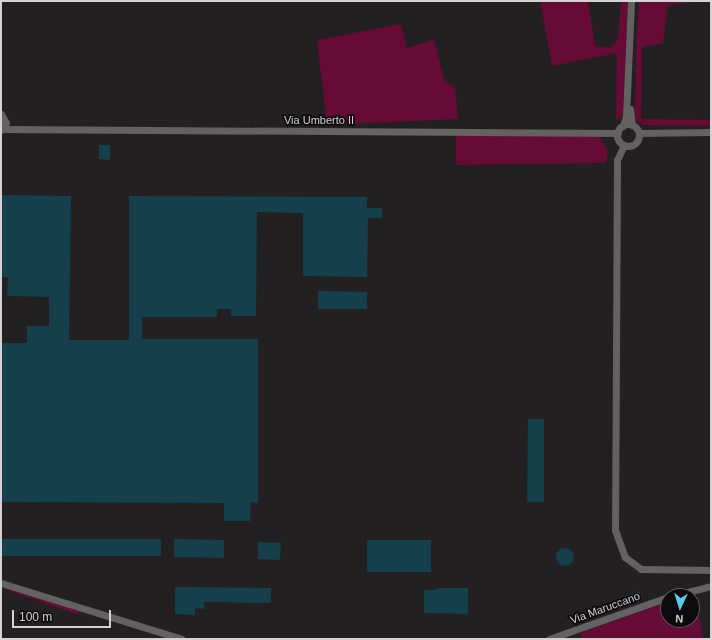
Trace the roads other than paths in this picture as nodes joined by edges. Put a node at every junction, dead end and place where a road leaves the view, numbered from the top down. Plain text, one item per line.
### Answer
1 (631, 1) edge
2 (636, 1) edge
3 (1, 114) edge
4 (6, 122) junction
5 (632, 125) junction
6 (623, 126) junction
7 (19, 129) junction
8 (2, 130) edge
9 (711, 132) edge
10 (618, 133) junction
11 (639, 133) junction
12 (624, 145) junction
13 (711, 570) edge
14 (1, 583) edge
15 (711, 586) edge
16 (700, 589) edge
17 (660, 600) edge
18 (182, 639) edge
19 (549, 639) edge

1 - 6 street
2 - 5 street
3 - 4 street
4 - 7 street, Via Umberto II
4 - 8 street
5 - 6 street
5 - 11 street
6 - 10 street
7 - 8 street, Via Umberto II
7 - 10 street, Via Umberto II
9 - 11 street
10 - 12 street
11 - 12 street
12 - 13 street
14 - 18 street
15 - 16 street
17 - 19 street, Via Maruccano

